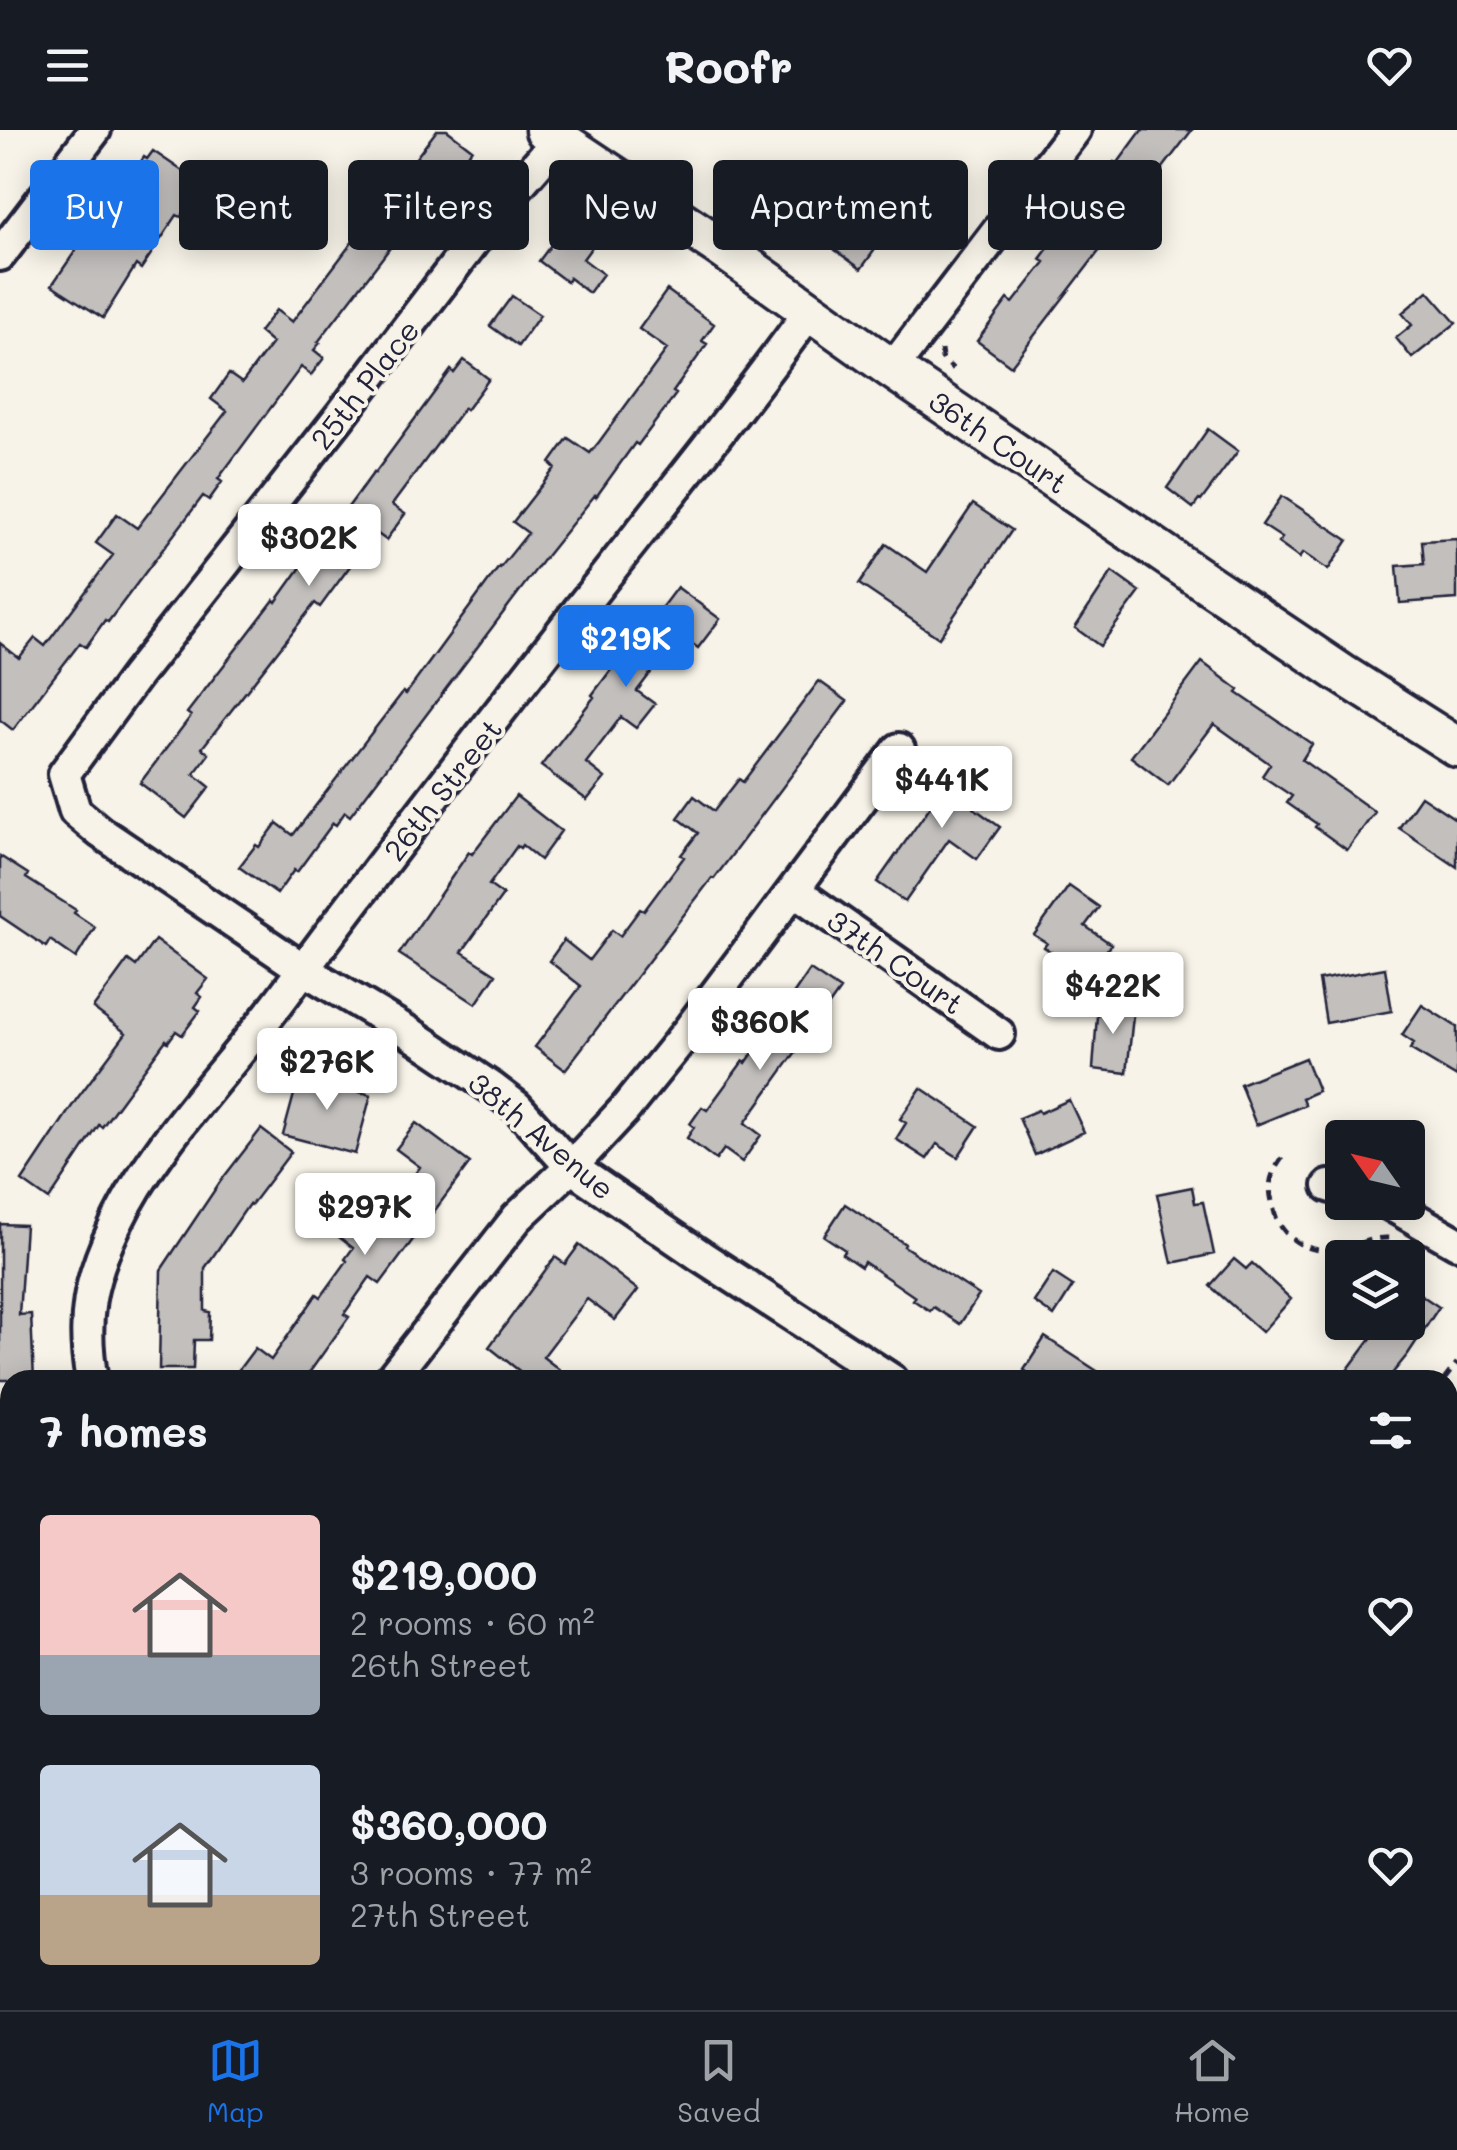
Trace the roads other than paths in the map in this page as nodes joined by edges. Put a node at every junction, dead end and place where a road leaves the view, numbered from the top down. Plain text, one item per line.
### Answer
1 (95, 130) edge
2 (1075, 130) edge
3 (552, 135) edge
4 (0, 255) edge
5 (810, 311) junction
6 (892, 369) junction
7 (1457, 747) edge
8 (899, 749) dead end
9 (64, 774) joint
10 (794, 890) junction
11 (303, 969) junction
12 (998, 1034) dead end
13 (571, 1167) junction
14 (1417, 1220) edge
15 (1457, 1243) edge
16 (90, 1370) edge
17 (398, 1370) edge
18 (877, 1370) edge

1 - 4 street
2 - 6 street
3 - 5 street, 36th Court
3 - 9 street, 25th Place
5 - 6 street, 36th Court
5 - 11 street, 26th Street
6 - 7 street, 36th Court
8 - 10 street
9 - 11 street, 38th Avenue
10 - 12 street, 37th Court
10 - 13 street
11 - 13 street, 38th Avenue
11 - 16 street, 26th Street
13 - 17 street
13 - 18 street, 38th Avenue
14 - 15 street

